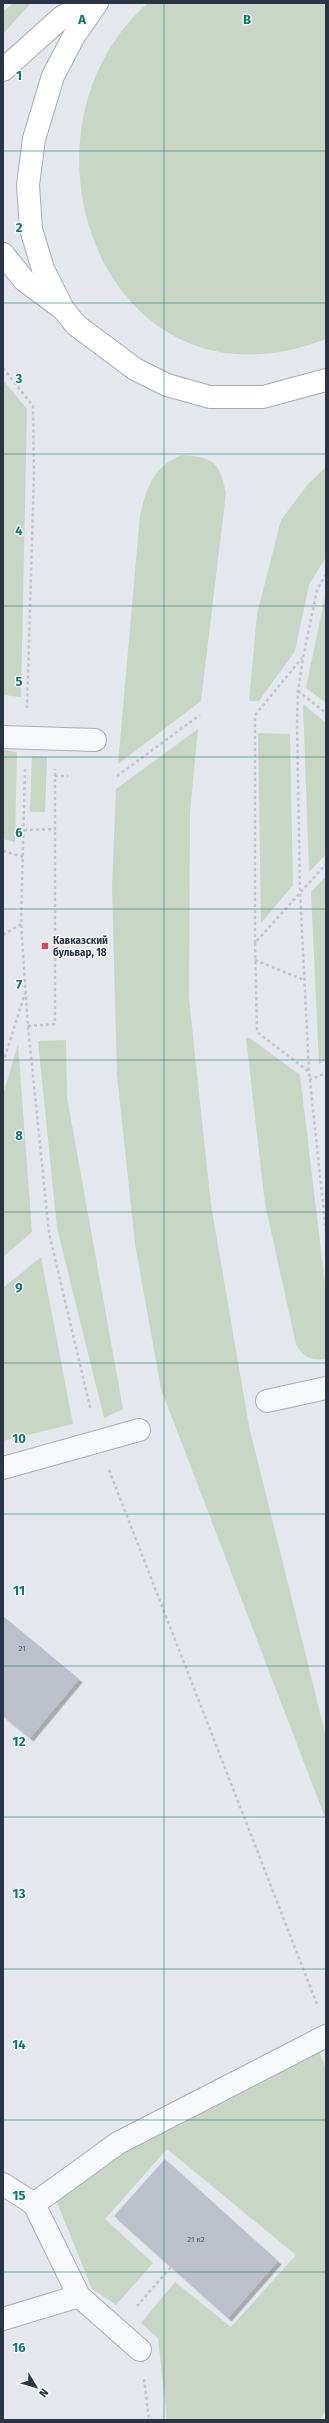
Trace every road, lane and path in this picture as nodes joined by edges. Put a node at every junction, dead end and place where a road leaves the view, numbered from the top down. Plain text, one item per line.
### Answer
1 (87, 3) edge
2 (97, 3) edge
3 (3, 70) edge
4 (3, 254) edge
5 (63, 309) junction
6 (3, 368) edge
7 (326, 380) edge
8 (326, 574) edge
9 (303, 658) junction
10 (298, 691) junction
11 (326, 713) edge
12 (200, 715) dead end
13 (3, 737) edge
14 (26, 739) junction
15 (95, 740) dead end
16 (68, 776) dead end
17 (117, 776) dead end
18 (55, 829) junction
19 (24, 830) junction
20 (3, 851) edge
21 (23, 857) junction
22 (326, 864) edge
23 (300, 891) junction
24 (21, 924) junction
25 (3, 935) edge
26 (255, 943) junction
27 (254, 960) junction
28 (304, 980) junction
29 (25, 992) junction
30 (28, 1026) junction
31 (3, 1063) edge
32 (309, 1072) junction
33 (326, 1073) edge
34 (309, 1080) junction
35 (326, 1232) edge
36 (326, 1388) edge
37 (267, 1401) dead end
38 (140, 1430) dead end
39 (98, 1443) junction
40 (3, 1468) edge
41 (320, 2012) dead end
42 (326, 2036) edge
43 (3, 2184) edge
44 (34, 2204) junction
45 (171, 2267) dead end
46 (79, 2296) junction
47 (3, 2319) edge
48 (116, 2329) junction
49 (140, 2350) joint
50 (149, 2420) edge

1 - 3 main road
2 - 5 main road
4 - 5 main road
5 - 7 main road
6 - 14 path
8 - 9 path
9 - 10 path
9 - 26 path
10 - 11 path
10 - 23 path
12 - 17 path
13 - 14 lane
14 - 15 lane
14 - 19 path
16 - 18 path
18 - 19 path
18 - 30 path
19 - 21 path
20 - 21 path
21 - 24 path
22 - 23 path
23 - 26 path
23 - 28 path
24 - 25 path
24 - 29 path
26 - 27 path
27 - 28 path
27 - 32 path
28 - 32 path
29 - 30 path
29 - 31 path
30 - 39 path
32 - 34 path
33 - 34 path
34 - 35 path
36 - 37 lane
38 - 39 lane
39 - 40 lane
39 - 41 path
42 - 44 lane
43 - 44 lane
44 - 46 lane
45 - 48 path
46 - 47 lane
46 - 48 lane
48 - 49 lane
49 - 50 path

